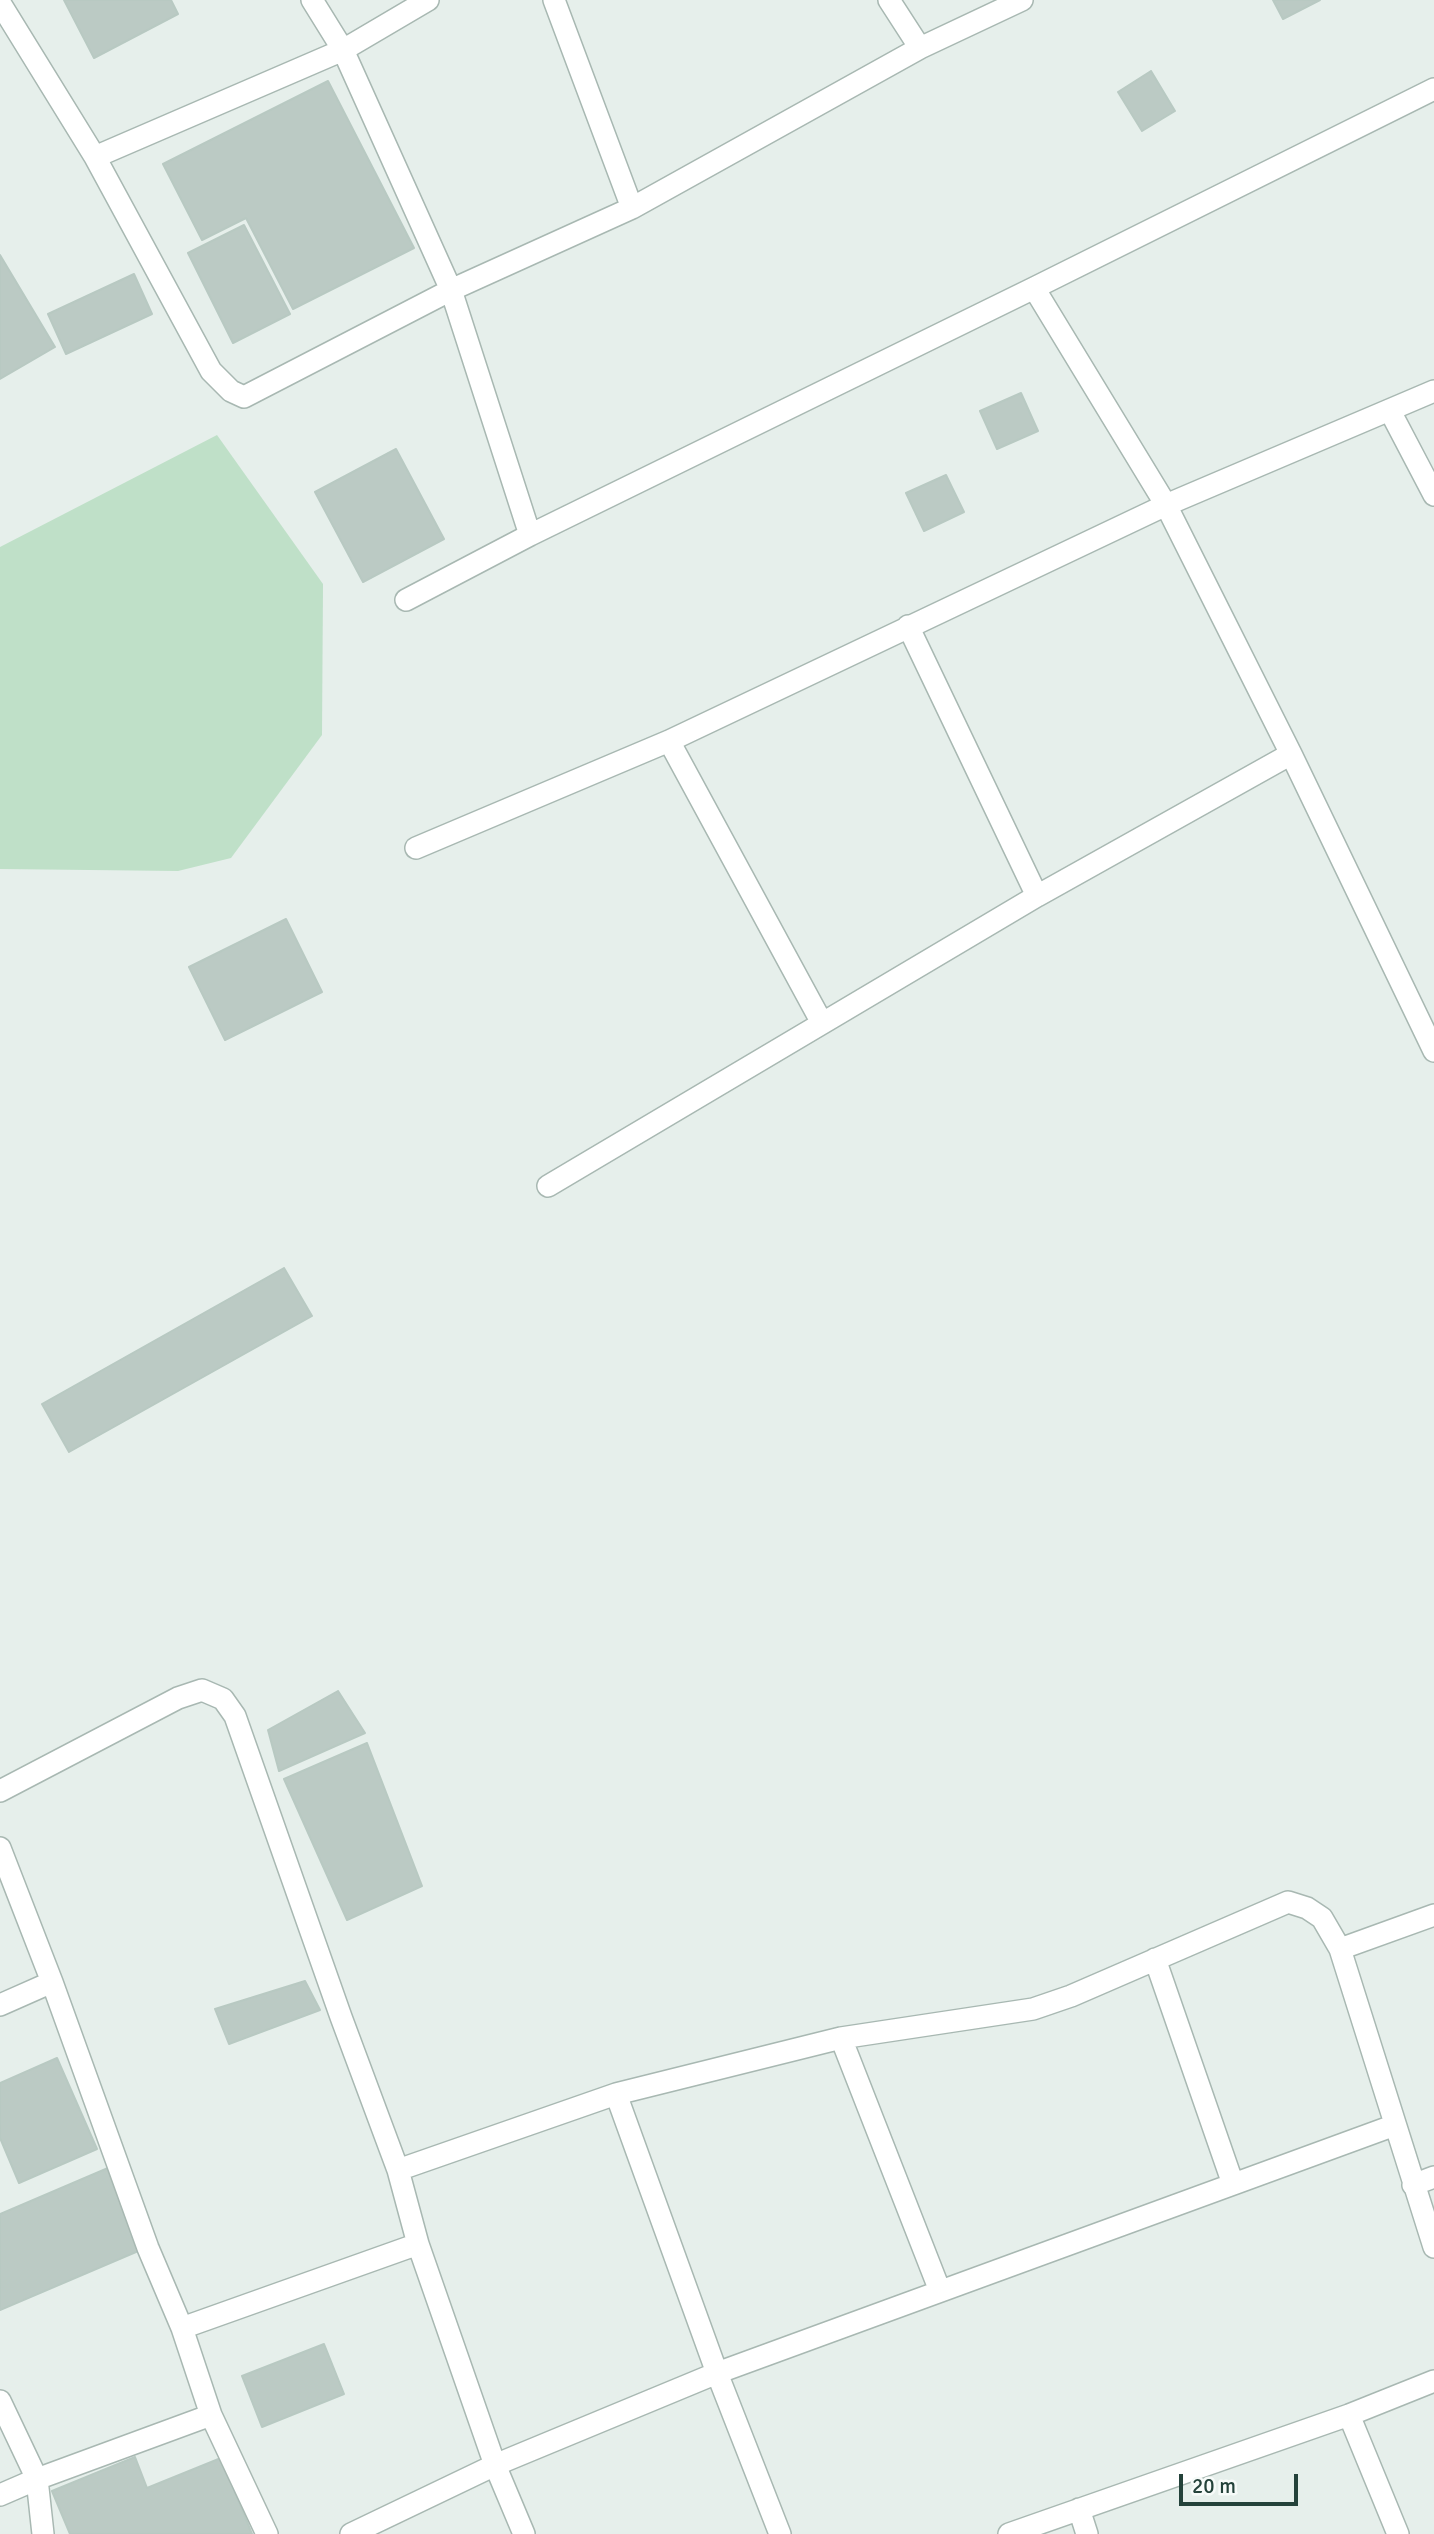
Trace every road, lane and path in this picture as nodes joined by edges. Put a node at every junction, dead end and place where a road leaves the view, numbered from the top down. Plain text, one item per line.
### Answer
1 (312, 0) edge
2 (428, 0) edge
3 (554, 0) edge
4 (889, 0) edge
5 (1022, 0) edge
6 (0, 3) edge
7 (920, 48) junction
8 (343, 50) junction
9 (1434, 89) edge
10 (95, 157) junction
11 (632, 208) junction
12 (1034, 288) junction
13 (451, 290) junction
14 (1434, 391) edge
15 (1390, 411) junction
16 (1434, 495) edge
17 (1166, 505) junction
18 (530, 535) junction
19 (406, 600) dead end
20 (908, 626) junction
21 (669, 741) junction
22 (1291, 754) junction
23 (416, 848) dead end
24 (1037, 896) junction
25 (822, 1023) junction
26 (1434, 1051) edge
27 (548, 1186) dead end
28 (0, 1791) edge
29 (0, 1848) edge
30 (1434, 1915) edge
31 (1340, 1949) junction
32 (1155, 1959) junction
33 (52, 1982) junction
34 (0, 2005) edge
35 (841, 2038) junction
36 (616, 2094) junction
37 (1395, 2125) junction
38 (398, 2170) junction
39 (1434, 2177) edge
40 (1233, 2184) junction
41 (1413, 2185) junction
42 (418, 2245) junction
43 (1434, 2247) edge
44 (940, 2291) junction
45 (182, 2328) junction
46 (717, 2373) junction
47 (1434, 2381) edge
48 (0, 2400) edge
49 (211, 2415) junction
50 (1349, 2415) junction
51 (495, 2465) junction
52 (37, 2479) junction
53 (0, 2495) edge
54 (1079, 2509) junction
55 (43, 2534) edge
56 (267, 2534) edge
57 (351, 2534) edge
58 (524, 2534) edge
59 (780, 2534) edge
60 (1009, 2534) edge
61 (1087, 2534) edge
62 (1398, 2534) edge

1 - 8 street
2 - 8 street
3 - 11 street
4 - 7 street
5 - 7 street
6 - 10 street
7 - 11 street
8 - 10 street
8 - 13 street
9 - 12 street
10 - 13 street
11 - 13 street
12 - 17 street
12 - 18 street
13 - 18 street
14 - 15 street
15 - 16 street
15 - 17 street
17 - 20 street
17 - 22 street
18 - 19 street
20 - 21 street
20 - 24 street
21 - 23 street
21 - 25 street
22 - 24 street
22 - 26 street
24 - 25 street
25 - 27 street
28 - 38 street
29 - 33 street
30 - 31 street
31 - 32 street
31 - 37 street
32 - 35 street
32 - 40 street
33 - 34 street
33 - 45 street
35 - 36 street
35 - 44 street
36 - 38 street
36 - 46 street
37 - 40 street
37 - 41 street
38 - 42 street
39 - 41 street
40 - 44 street
41 - 43 street
42 - 45 street
42 - 51 street
44 - 46 street
45 - 49 street
46 - 51 street
46 - 59 street
47 - 50 street
48 - 52 street
49 - 52 street
49 - 56 street
50 - 54 street
50 - 62 street
51 - 57 street
51 - 58 street
52 - 53 street
52 - 55 street
54 - 60 street
54 - 61 street

